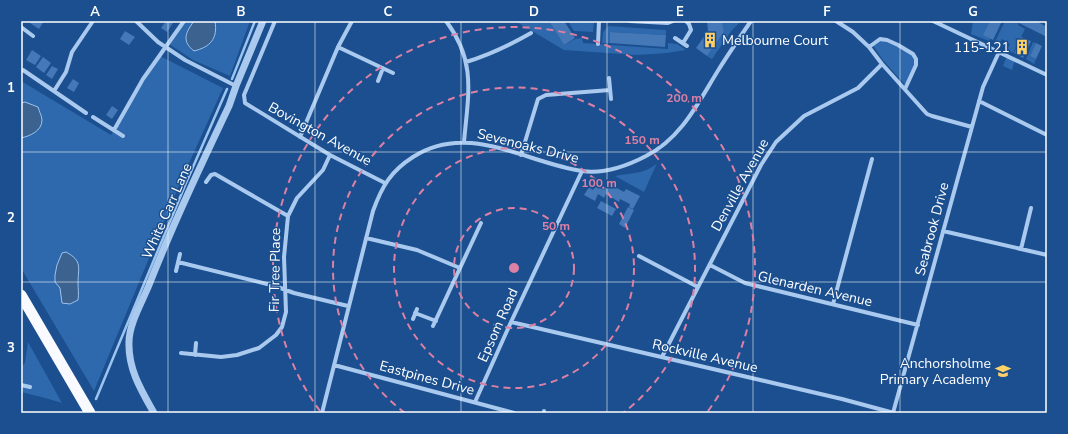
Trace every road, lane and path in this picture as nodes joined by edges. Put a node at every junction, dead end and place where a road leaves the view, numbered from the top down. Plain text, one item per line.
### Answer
1 (93, 21) edge
2 (136, 21) edge
3 (184, 21) edge
4 (263, 21) edge
5 (275, 21) edge
6 (352, 21) edge
7 (446, 21) edge
8 (599, 21) edge
9 (630, 21) edge
10 (673, 21) edge
11 (686, 21) edge
12 (751, 21) edge
13 (836, 21) edge
14 (933, 21) edge
15 (21, 27) edge
16 (531, 33) dead end
17 (33, 36) dead end
18 (675, 38) dead end
19 (683, 43) junction
20 (598, 44) dead end
21 (338, 46) junction
22 (687, 46) dead end
23 (869, 47) junction
24 (166, 48) junction
25 (999, 52) junction
26 (466, 62) junction
27 (882, 64) junction
28 (383, 68) junction
29 (23, 70) dead end
30 (393, 74) dead end
31 (1047, 75) edge
32 (608, 78) dead end
33 (378, 81) dead end
34 (236, 86) junction
35 (905, 89) junction
36 (610, 90) junction
37 (54, 91) junction
38 (611, 99) dead end
39 (979, 101) junction
40 (86, 113) dead end
41 (93, 116) dead end
42 (972, 127) junction
43 (114, 130) junction
44 (1047, 135) edge
45 (123, 136) dead end
46 (300, 137) junction
47 (464, 142) junction
48 (330, 155) junction
49 (521, 155) junction
50 (872, 159) dead end
51 (582, 171) junction
52 (206, 182) dead end
53 (385, 183) junction
54 (1031, 208) dead end
55 (288, 216) junction
56 (481, 224) dead end
57 (943, 232) junction
58 (366, 238) junction
59 (1021, 249) junction
60 (180, 254) dead end
61 (1047, 255) edge
62 (639, 256) dead end
63 (178, 262) junction
64 (710, 265) junction
65 (460, 268) junction
66 (176, 271) dead end
67 (698, 287) junction
68 (286, 291) junction
69 (21, 295) edge
70 (833, 304) junction
71 (348, 306) junction
72 (413, 319) dead end
73 (436, 321) junction
74 (511, 322) junction
75 (918, 325) junction
76 (433, 326) dead end
77 (47, 342) junction
78 (196, 343) dead end
79 (181, 353) dead end
80 (195, 354) junction
81 (662, 357) junction
82 (334, 365) junction
83 (21, 385) edge
84 (30, 387) dead end
85 (475, 402) junction
86 (82, 413) edge
87 (90, 413) edge
88 (154, 413) edge
89 (322, 413) edge
90 (514, 413) edge
91 (894, 413) edge

1 - 37 street
2 - 24 street
3 - 24 street
4 - 34 street, White Carr Lane
5 - 46 street, Bovington Avenue
6 - 21 street
7 - 26 street
8 - 20 street
9 - 10 street
11 - 19 street
12 - 51 street, Sevenoaks Drive
13 - 23 street
14 - 25 street
15 - 17 street
16 - 26 street
18 - 19 street
19 - 22 street
21 - 28 street
21 - 46 street
23 - 27 street
23 - 35 street
24 - 34 street
24 - 43 street
25 - 31 street
25 - 39 street, Seabrook Drive
26 - 47 street
27 - 35 street
27 - 64 street, Denville Avenue
28 - 30 street
28 - 33 street
29 - 37 street
32 - 36 street
34 - 88 street, White Carr Lane
35 - 42 street
36 - 38 street
36 - 49 street
37 - 40 street
39 - 42 street, Seabrook Drive
39 - 44 street
41 - 43 street
42 - 57 street, Seabrook Drive
43 - 45 street
46 - 48 street, Bovington Avenue
47 - 49 street, Sevenoaks Drive
47 - 53 street, Sevenoaks Drive
48 - 53 street, Bovington Avenue
48 - 55 street, Fir Tree Place
49 - 51 street, Sevenoaks Drive
50 - 70 street
51 - 74 street, Epsom Road
52 - 55 street
53 - 58 street, Sevenoaks Drive
54 - 59 street
55 - 68 street, Fir Tree Place
56 - 65 street
57 - 59 street
57 - 75 street, Seabrook Drive
58 - 65 street
58 - 71 street, Sevenoaks Drive
59 - 61 street
60 - 63 street
62 - 67 street
63 - 66 street
63 - 68 street
64 - 67 street, Denville Avenue
64 - 70 street, Glenarden Avenue
65 - 73 street
67 - 81 street, Denville Avenue
68 - 71 street
68 - 80 street, Fir Tree Place
69 - 77 highway
70 - 75 street, Glenarden Avenue
71 - 82 street, Sevenoaks Drive
72 - 73 street
73 - 76 street
74 - 81 street, Rockville Avenue
74 - 85 street, Epsom Road
75 - 91 street, Seabrook Drive
77 - 86 highway
77 - 87 highway
78 - 80 street
79 - 80 street, Fir Tree Place
81 - 91 street, Rockville Avenue
82 - 85 street, Eastpines Drive
82 - 89 street, Sevenoaks Drive
83 - 84 street
85 - 90 street, Eastpines Drive

